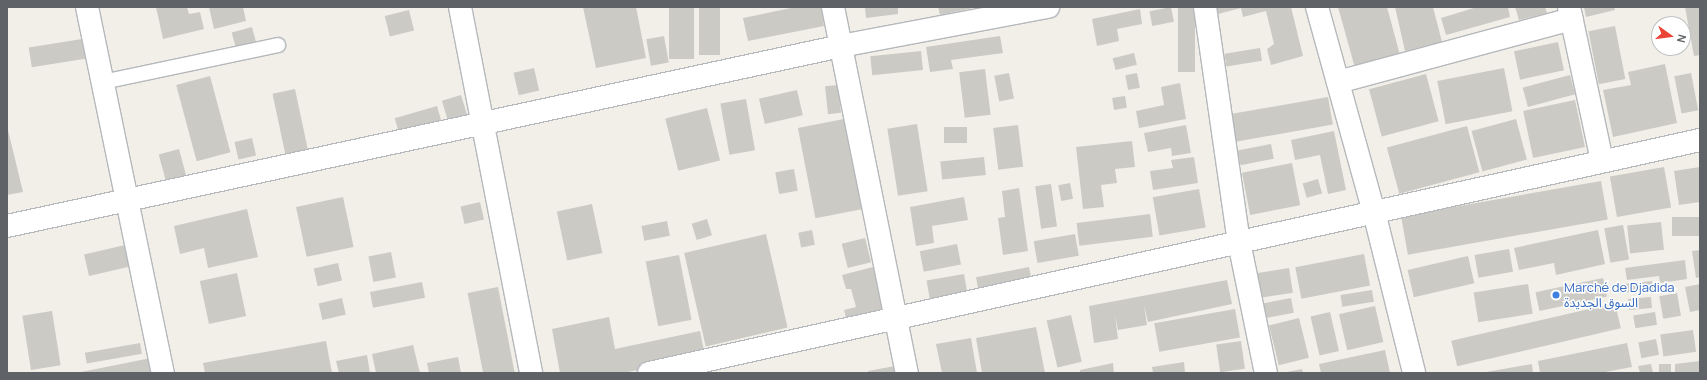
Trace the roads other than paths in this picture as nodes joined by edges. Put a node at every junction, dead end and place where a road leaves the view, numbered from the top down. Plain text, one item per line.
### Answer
1 (88, 7) edge
2 (460, 7) edge
3 (833, 7) edge
4 (1048, 7) edge
5 (1205, 7) edge
6 (1317, 7) edge
7 (1570, 13) edge
8 (278, 45) dead end
9 (841, 46) junction
10 (103, 82) junction
11 (1338, 82) junction
12 (482, 123) junction
13 (1700, 140) edge
14 (1602, 161) junction
15 (127, 200) junction
16 (1374, 212) junction
17 (7, 226) edge
18 (1239, 242) junction
19 (896, 318) junction
20 (163, 373) edge
21 (531, 373) edge
22 (649, 373) edge
23 (907, 373) edge
24 (1266, 373) edge
25 (1414, 373) edge

1 - 10 street
2 - 12 street
3 - 9 street
4 - 9 street
5 - 18 street
6 - 11 street
7 - 11 street
7 - 14 street
8 - 10 lane
9 - 12 street
9 - 19 street
10 - 15 street
11 - 16 street
12 - 15 street
12 - 21 street
13 - 14 street
14 - 16 street
15 - 17 street
15 - 20 street
16 - 18 street
16 - 25 street
18 - 19 street
18 - 24 street
19 - 22 street
19 - 23 street

